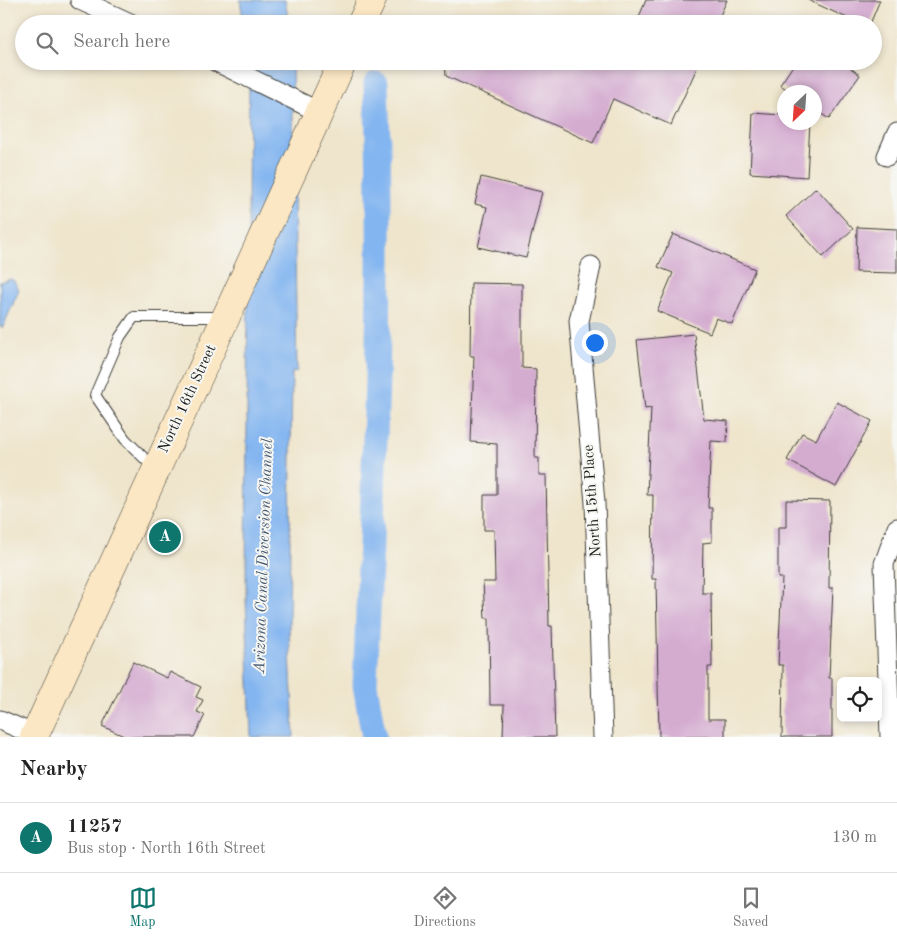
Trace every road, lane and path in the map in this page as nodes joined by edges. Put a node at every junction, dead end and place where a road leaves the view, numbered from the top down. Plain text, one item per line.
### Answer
1 (80, 0) edge
2 (372, 0) edge
3 (112, 15) edge
4 (365, 15) edge
5 (239, 70) edge
6 (339, 70) edge
7 (324, 102) junction
8 (897, 133) edge
9 (887, 156) dead end
10 (591, 266) dead end
11 (226, 317) junction
12 (156, 470) junction
13 (897, 528) edge
14 (0, 720) edge
15 (34, 736) edge
16 (603, 737) edge
17 (890, 737) edge

1 - 3 street
2 - 4 main road
5 - 7 street
6 - 7 main road, North 16th Street
7 - 11 main road, North 16th Street
8 - 9 street
10 - 16 street, North 15th Place
11 - 12 main road, North 16th Street
11 - 12 lane
12 - 15 main road, North 16th Street
13 - 17 street
14 - 15 street

